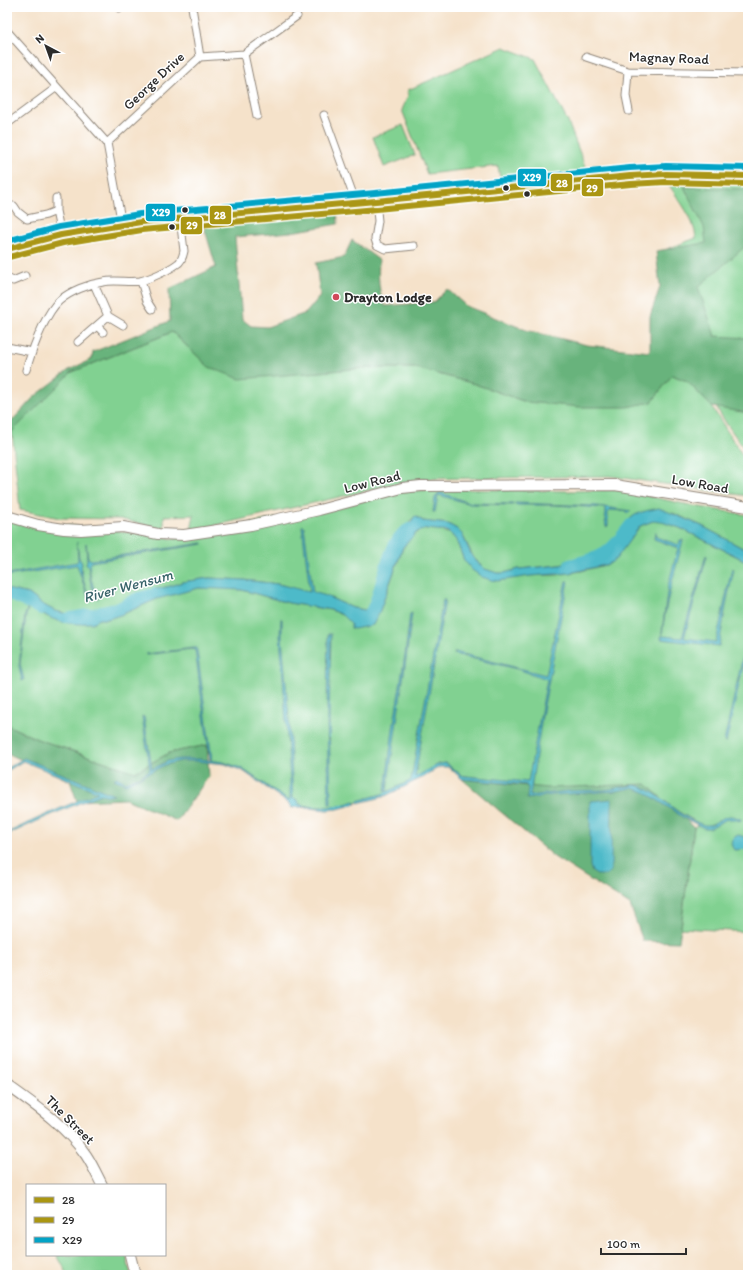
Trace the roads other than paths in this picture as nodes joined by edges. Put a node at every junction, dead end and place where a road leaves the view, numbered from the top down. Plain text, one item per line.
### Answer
1 (192, 7) edge
2 (297, 16) dead end
3 (7, 31) edge
4 (244, 54) junction
5 (591, 56) dead end
6 (200, 57) junction
7 (628, 71) junction
8 (748, 73) edge
9 (57, 87) junction
10 (626, 109) dead end
11 (324, 115) dead end
12 (256, 116) dead end
13 (7, 124) edge
14 (107, 143) junction
15 (748, 176) edge
16 (56, 198) dead end
17 (376, 201) junction
18 (356, 203) junction
19 (14, 206) dead end
20 (56, 211) junction
21 (180, 218) junction
22 (122, 224) junction
23 (61, 235) junction
24 (411, 249) dead end
25 (7, 250) edge
26 (25, 276) dead end
27 (7, 278) edge
28 (140, 281) junction
29 (94, 284) junction
30 (152, 308) dead end
31 (108, 316) junction
32 (123, 325) dead end
33 (97, 326) junction
34 (103, 332) dead end
35 (78, 342) dead end
36 (7, 347) edge
37 (32, 352) junction
38 (26, 370) dead end
39 (748, 507) edge
40 (7, 516) edge
41 (7, 1085) edge
42 (101, 1184) edge
43 (130, 1256) edge
44 (135, 1275) edge

1 - 6 street, George Drive
2 - 4 street
3 - 9 street
4 - 6 street
4 - 12 street
5 - 7 street, Magnay Road
6 - 14 street, George Drive
7 - 8 street, Magnay Road
7 - 10 street
9 - 13 street
9 - 14 street
11 - 18 street
14 - 22 street
15 - 17 main road
16 - 20 street
17 - 18 main road
17 - 24 street
18 - 21 main road
19 - 20 street
20 - 23 street
21 - 22 main road
21 - 28 street
22 - 23 main road
23 - 25 main road
26 - 27 street
28 - 29 street
28 - 30 street
29 - 31 street
29 - 37 street
31 - 32 street
31 - 33 street
33 - 34 street
33 - 35 street
36 - 37 street
37 - 38 street
39 - 40 street, Low Road
41 - 42 street, The Street
43 - 44 street

